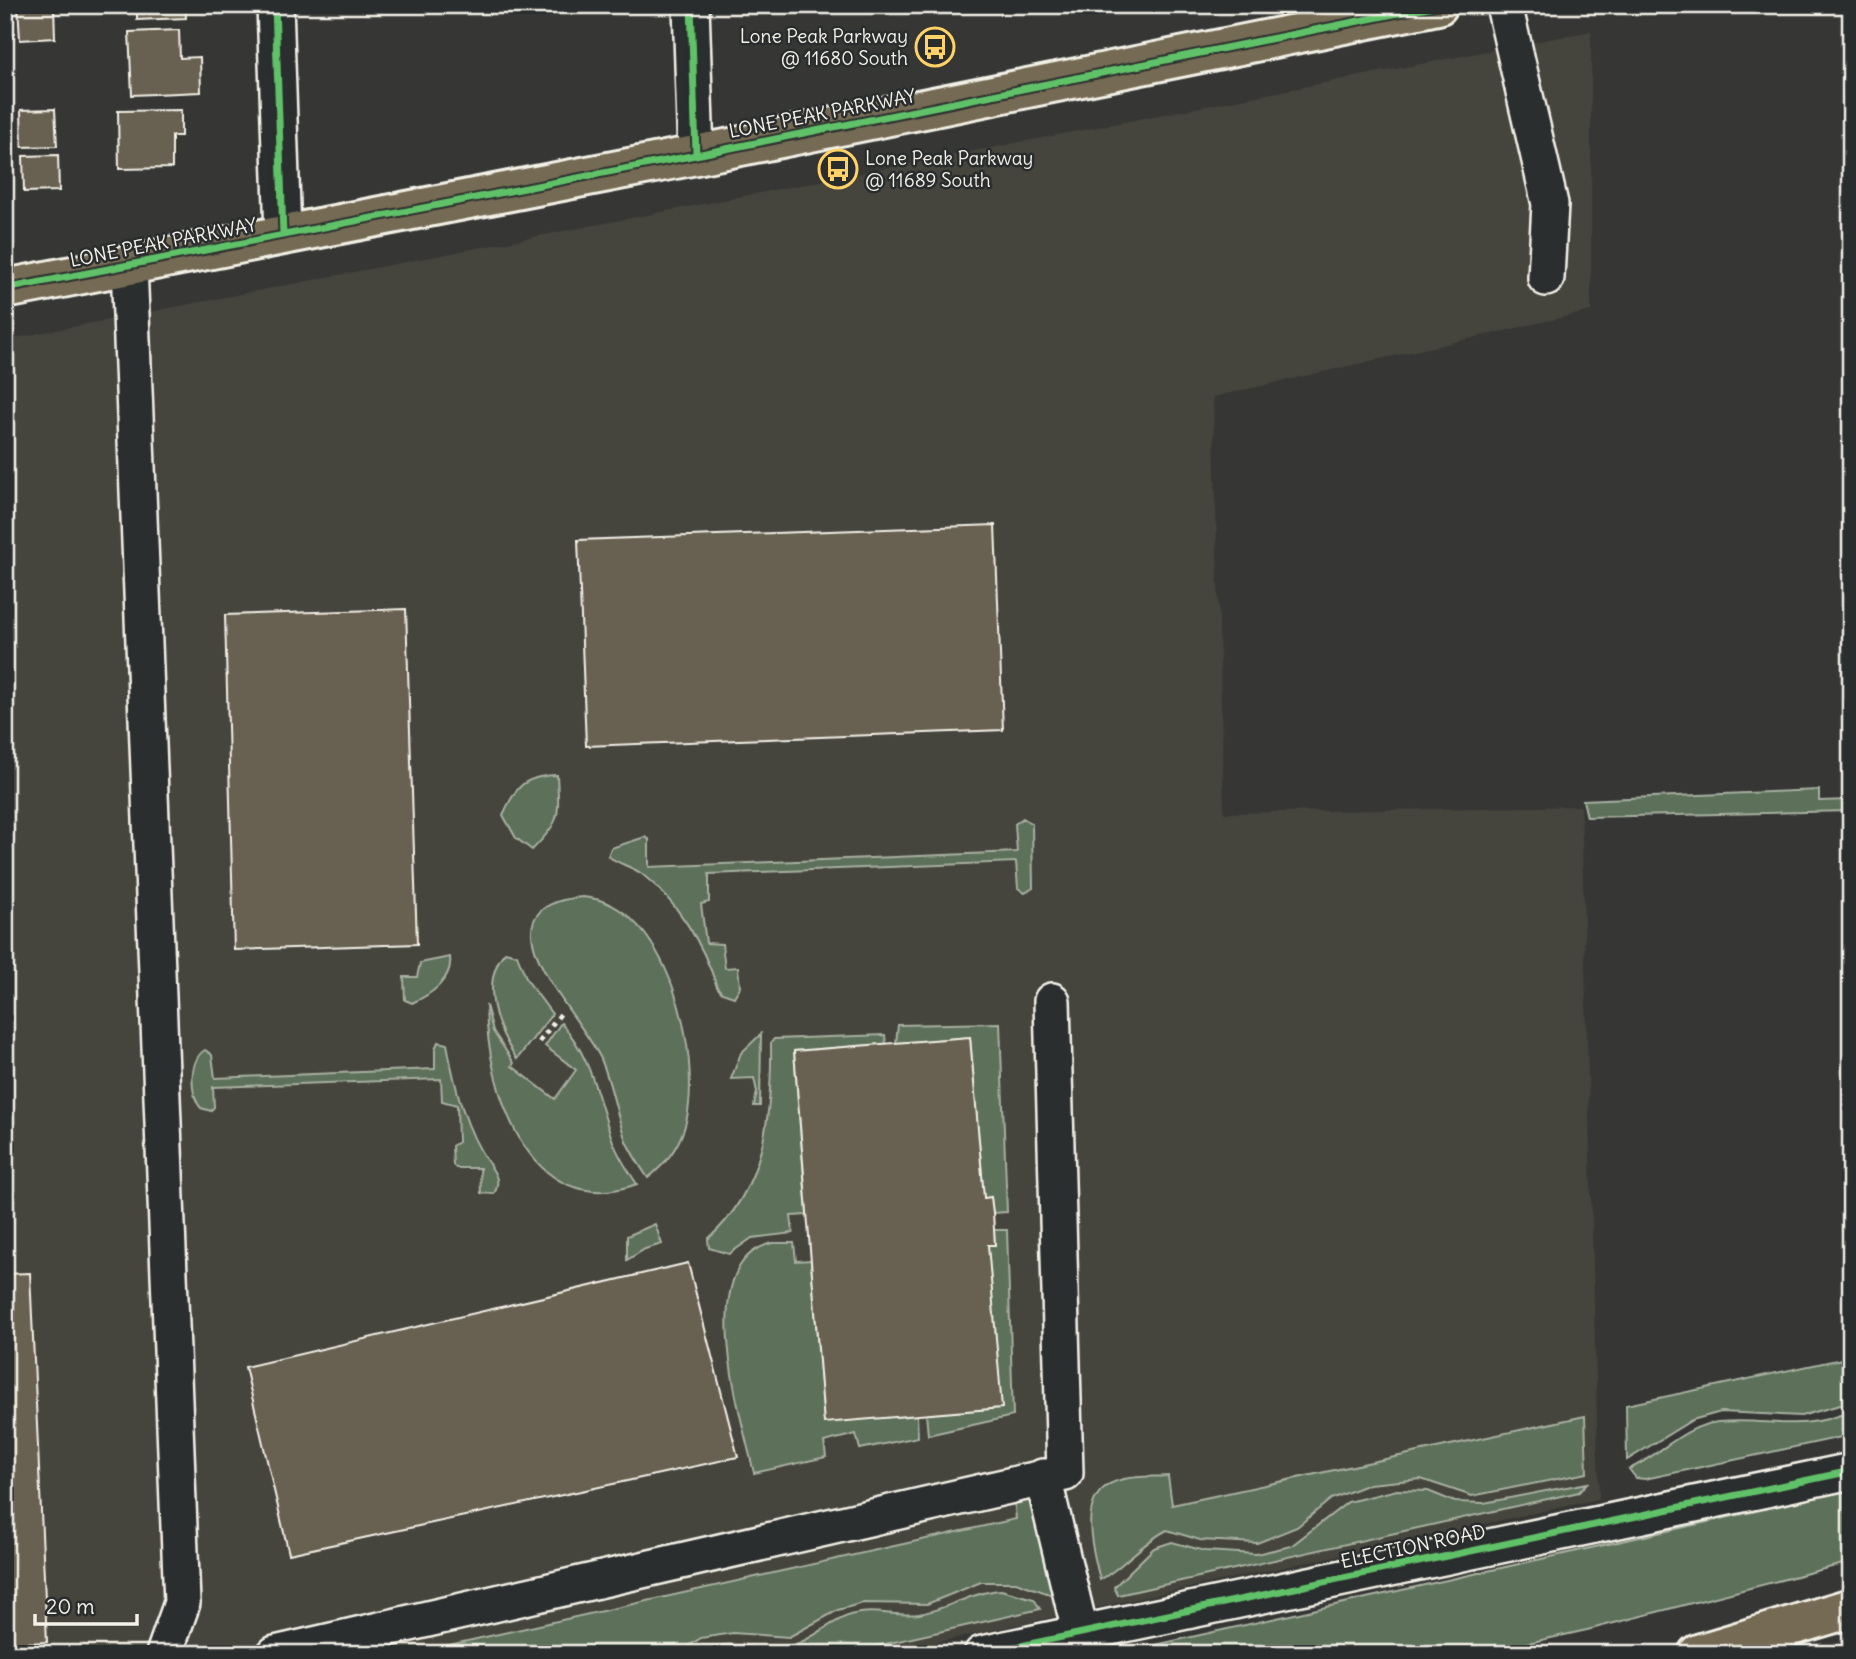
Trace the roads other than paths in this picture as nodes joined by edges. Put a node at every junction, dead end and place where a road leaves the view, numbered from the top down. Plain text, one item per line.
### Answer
1 (275, 5) edge
2 (691, 5) edge
3 (1438, 5) edge
4 (1504, 5) edge
5 (696, 155) junction
6 (283, 235) junction
7 (129, 264) junction
8 (1546, 278) dead end
9 (5, 289) edge
10 (1052, 1001) dead end
11 (1851, 1471) edge
12 (1044, 1477) junction
13 (1851, 1608) edge
14 (1080, 1631) junction
15 (168, 1653) edge
16 (275, 1654) edge
17 (982, 1654) edge
18 (1698, 1654) edge

1 - 6 street
2 - 5 street
3 - 5 main road, LONE PEAK PARKWAY
4 - 8 street
5 - 6 main road, LONE PEAK PARKWAY
6 - 7 main road, LONE PEAK PARKWAY
7 - 9 main road, LONE PEAK PARKWAY
7 - 15 street
10 - 12 street
11 - 14 street, ELECTION ROAD
12 - 14 street
12 - 16 street
13 - 18 main road
14 - 17 street, ELECTION ROAD

